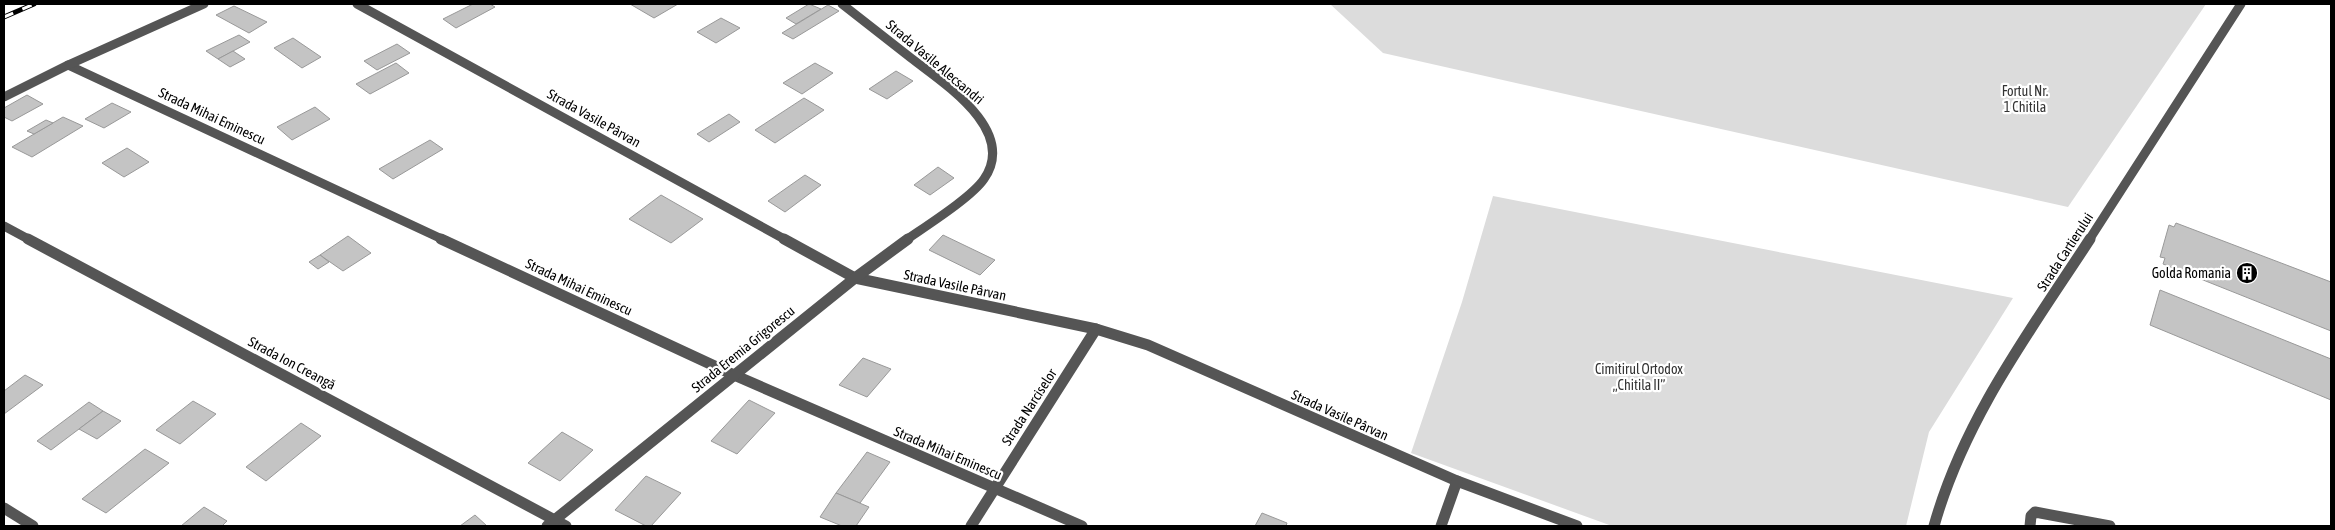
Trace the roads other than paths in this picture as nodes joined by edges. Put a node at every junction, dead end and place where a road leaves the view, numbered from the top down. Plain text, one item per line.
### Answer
1 (204, 4) edge
2 (357, 4) edge
3 (842, 4) edge
4 (2241, 4) edge
5 (68, 65) junction
6 (4, 97) edge
7 (960, 200) joint
8 (4, 226) edge
9 (856, 278) junction
10 (1096, 329) junction
11 (734, 375) junction
12 (1456, 481) junction
13 (995, 488) junction
14 (4, 508) edge
15 (551, 523) edge
16 (33, 526) edge
17 (566, 526) edge
18 (971, 526) edge
19 (1082, 526) edge
20 (1441, 526) edge
21 (1577, 526) edge
22 (1934, 526) edge
23 (2030, 526) edge
24 (2110, 526) edge

1 - 5 street
2 - 9 street, Strada Vasile Pârvan
3 - 7 street, Strada Vasile Alecsandri
4 - 22 street, Strada Cartierului
5 - 6 street
5 - 11 street, Strada Mihai Eminescu
7 - 9 street, Strada Eremia Grigorescu
8 - 15 street, Strada Ion Creangă
9 - 10 street, Strada Vasile Pârvan
9 - 11 street, Strada Eremia Grigorescu
10 - 12 street, Strada Vasile Pârvan
10 - 13 street, Strada Narciselor
11 - 13 street, Strada Mihai Eminescu
11 - 15 street, Strada Eremia Grigorescu
12 - 20 street
12 - 21 street, Strada Vasile Pârvan
13 - 18 street, Strada Narciselor
13 - 19 street, Strada Mihai Eminescu
14 - 16 street
15 - 17 street, Strada Ion Creangă
23 - 24 street

